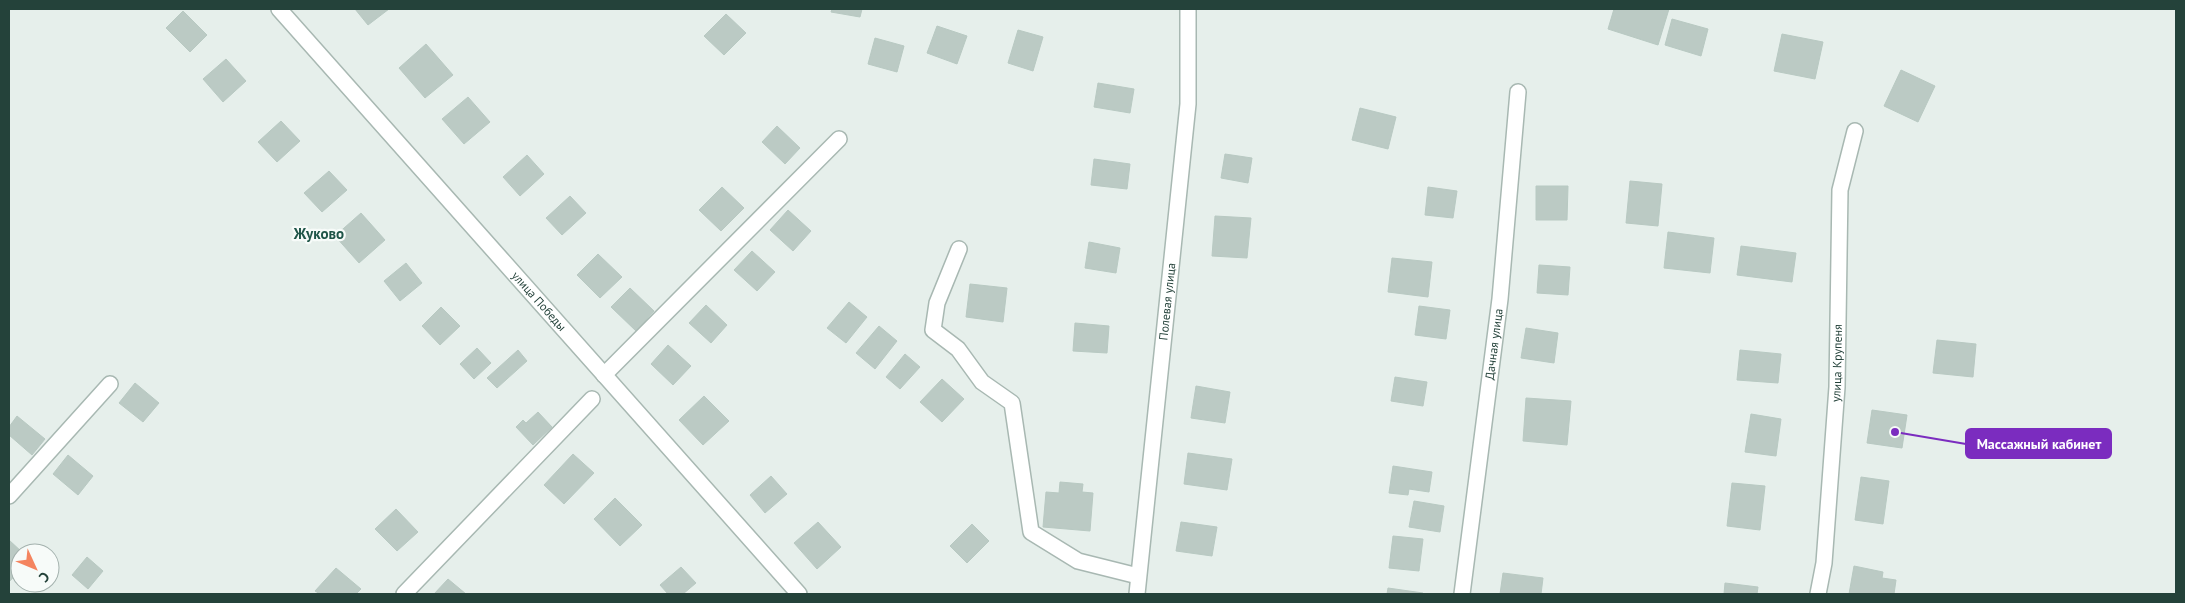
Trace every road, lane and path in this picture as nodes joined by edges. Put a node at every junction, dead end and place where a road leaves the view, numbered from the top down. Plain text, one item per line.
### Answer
1 (279, 9) edge
2 (1188, 9) edge
3 (1518, 92) dead end
4 (1855, 131) dead end
5 (839, 139) dead end
6 (959, 249) dead end
7 (604, 375) junction
8 (110, 384) dead end
9 (592, 399) dead end
10 (9, 496) edge
11 (1138, 576) junction
12 (404, 594) edge
13 (799, 594) edge
14 (1137, 594) edge
15 (1462, 594) edge
16 (1818, 594) edge

1 - 7 street, улица Победы
2 - 11 street, Полевая улица
3 - 15 street, Дачная улица
4 - 16 street, улица Крупеня
5 - 7 street
6 - 11 street
7 - 13 street, улица Победы
8 - 10 street
9 - 12 street
11 - 14 street, Полевая улица

